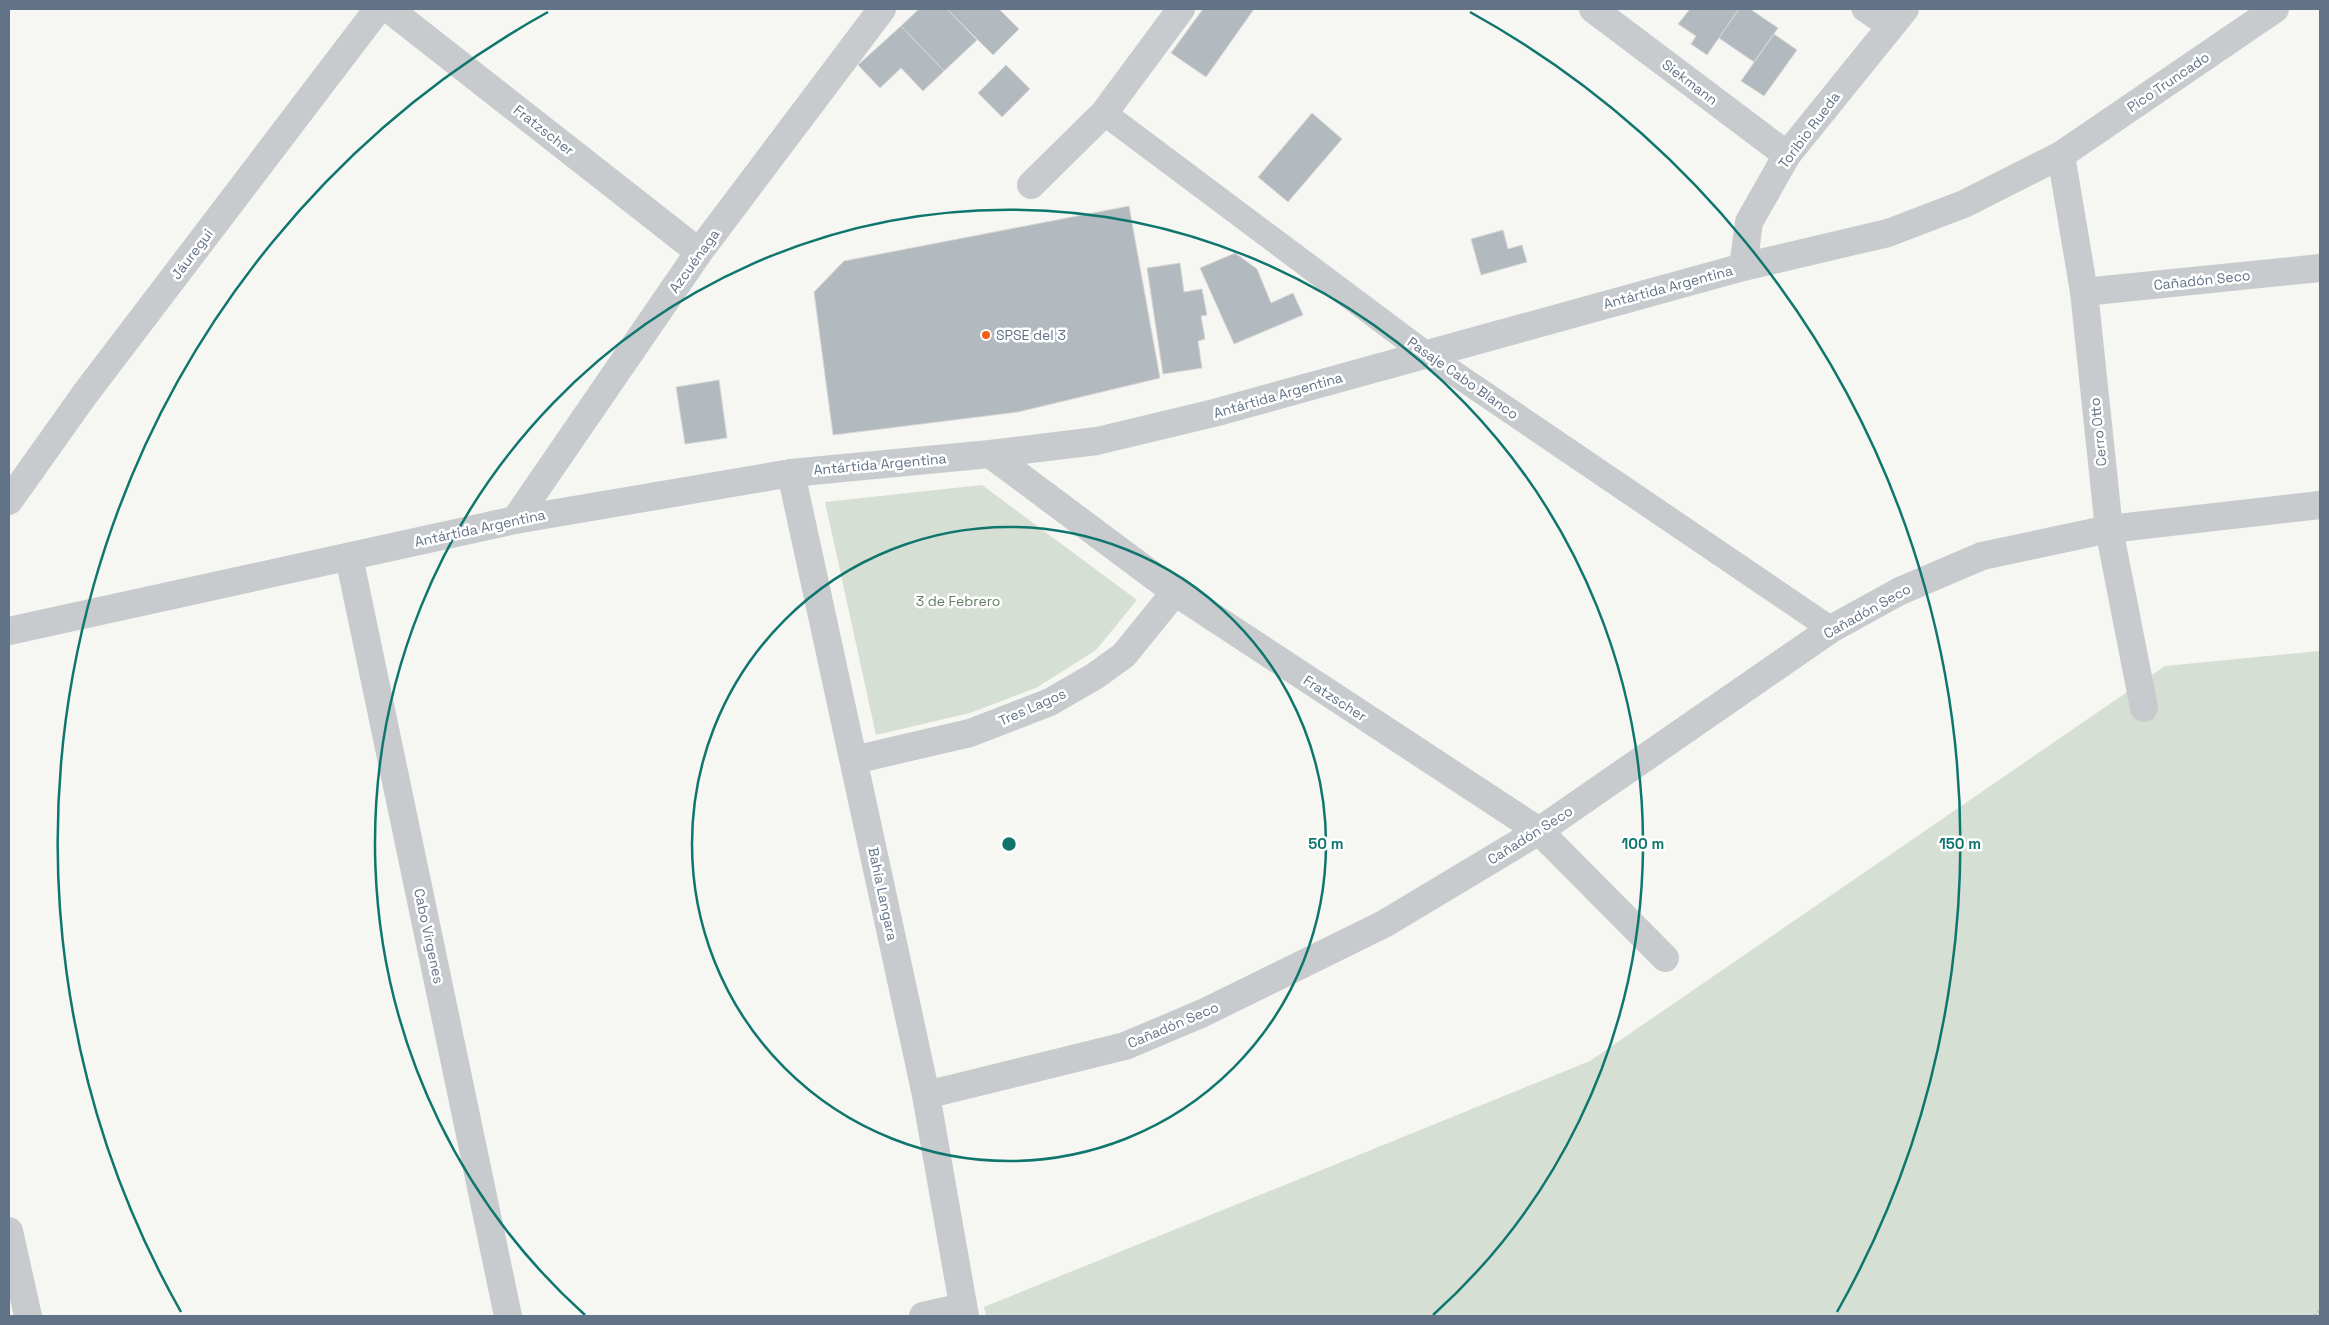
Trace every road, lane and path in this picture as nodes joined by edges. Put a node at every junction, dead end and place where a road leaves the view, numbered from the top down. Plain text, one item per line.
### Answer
1 (378, 9) edge
2 (389, 9) edge
3 (882, 9) edge
4 (1180, 9) edge
5 (1594, 9) edge
6 (1864, 9) edge
7 (2275, 9) edge
8 (1898, 18) edge
9 (1104, 113) junction
10 (2061, 155) junction
11 (1787, 156) junction
12 (1031, 185) dead end
13 (699, 252) junction
14 (1743, 267) junction
15 (2320, 268) edge
16 (2084, 292) junction
17 (1426, 354) junction
18 (990, 454) junction
19 (791, 473) junction
20 (9, 501) edge
21 (2320, 505) edge
22 (515, 520) junction
23 (2108, 529) junction
24 (349, 556) junction
25 (1175, 592) junction
26 (1831, 629) junction
27 (9, 631) edge
28 (2144, 708) dead end
29 (854, 760) junction
30 (1539, 832) junction
31 (1665, 958) dead end
32 (926, 1095) junction
33 (9, 1231) edge
34 (2320, 1310) edge
35 (964, 1312) edge
36 (28, 1316) edge
37 (508, 1316) edge
38 (923, 1316) edge
39 (2314, 1316) edge

1 - 20 street, Jáuregui
2 - 13 street, Fratzscher
3 - 13 street, Azcuénaga
4 - 9 street
5 - 11 street, Siekmann
6 - 8 lane
7 - 10 street, Pico Truncado
8 - 11 street, Toribio Rueda
9 - 12 street
9 - 17 lane, Pasaje Cabo Blanco
10 - 14 street, Pico Truncado
10 - 16 street, Cerro Otto
11 - 14 street, Toribio Rueda
13 - 22 street, Azcuénaga
14 - 17 street, Antártida Argentina
15 - 16 street, Cañadón Seco
16 - 23 street, Cerro Otto
17 - 18 street, Antártida Argentina
17 - 26 lane, Pasaje Cabo Blanco
18 - 19 street, Antártida Argentina
18 - 25 street, Fratzscher
19 - 22 street, Antártida Argentina
19 - 29 street, Bahía Langara
21 - 23 street, Cañadón Seco
22 - 24 street, Antártida Argentina
23 - 26 street, Cañadón Seco
23 - 28 street, Cerro Otto
24 - 27 street, Antártida Argentina
24 - 37 street, Cabo Virgenes
25 - 29 street, Tres Lagos
25 - 30 street, Fratzscher
26 - 30 street, Cañadón Seco
29 - 32 street, Bahía Langara
30 - 31 street, Fratzscher
30 - 32 street, Cañadón Seco
32 - 35 street, Bahía Langara
33 - 36 street
34 - 39 path
35 - 38 street

